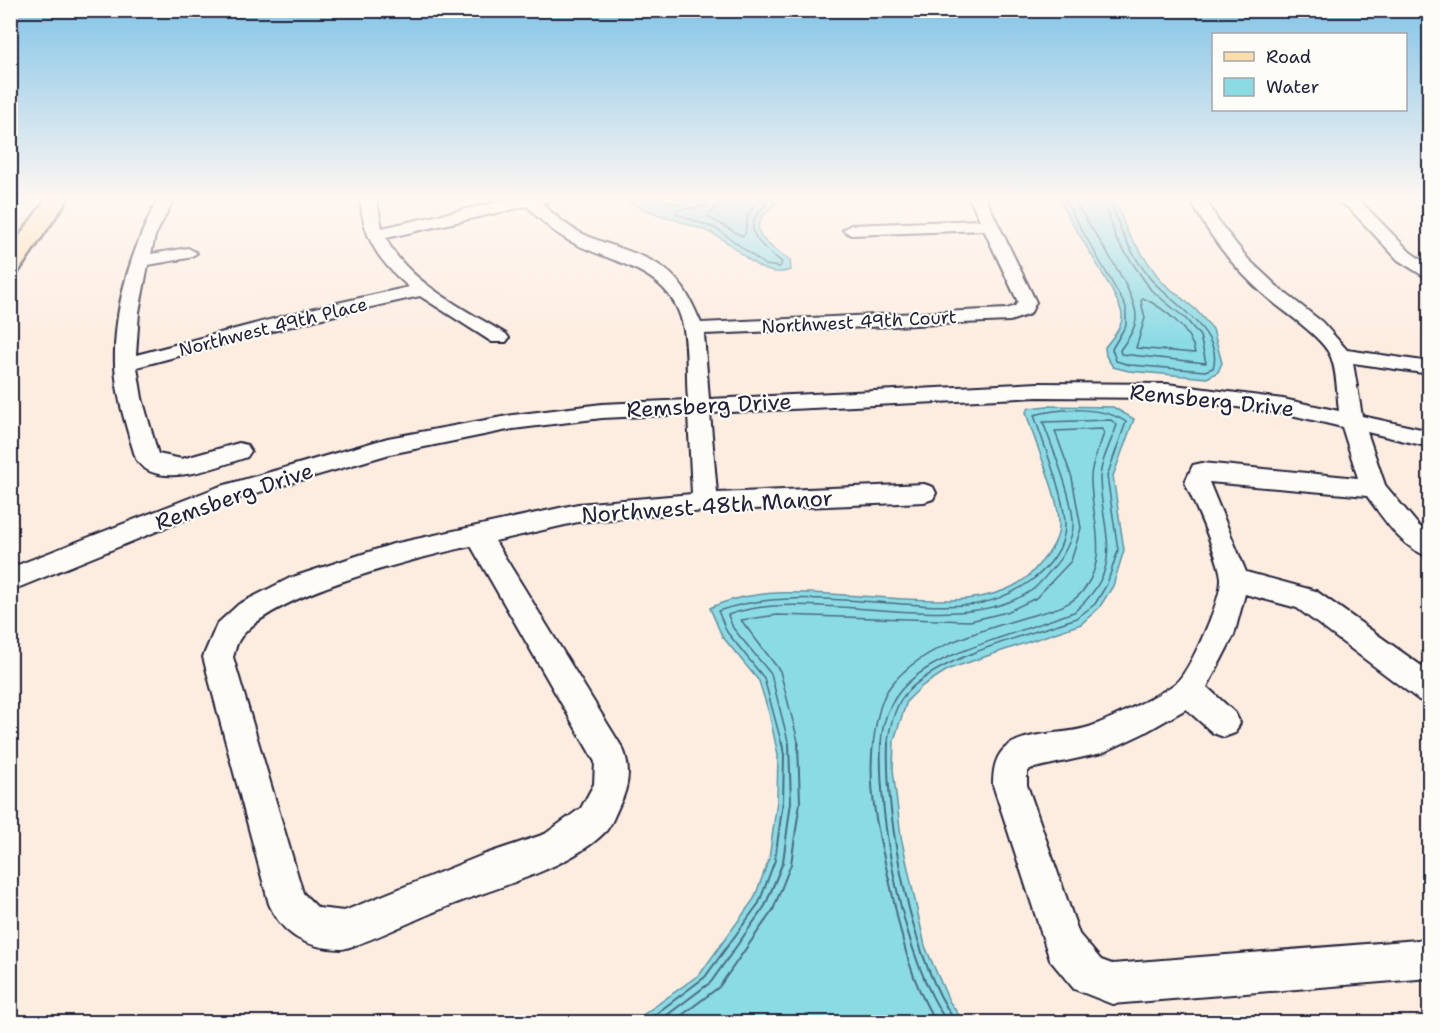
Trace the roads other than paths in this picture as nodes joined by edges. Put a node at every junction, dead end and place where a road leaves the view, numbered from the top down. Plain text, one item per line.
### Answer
1 (25, 245) edge
2 (144, 245) edge
3 (381, 245) edge
4 (596, 245) edge
5 (1000, 245) edge
6 (1228, 245) edge
7 (1394, 245) edge
8 (188, 253) dead end
9 (140, 261) junction
10 (10, 267) edge
11 (1430, 275) edge
12 (421, 290) junction
13 (694, 329) junction
14 (499, 338) dead end
15 (1341, 355) junction
16 (125, 364) junction
17 (1430, 368) edge
18 (701, 405) junction
19 (1352, 421) junction
20 (1430, 439) edge
21 (239, 451) dead end
22 (1374, 488) junction
23 (924, 493) dead end
24 (705, 502) junction
25 (477, 534) junction
26 (1430, 547) edge
27 (10, 580) edge
28 (1234, 580) junction
29 (1430, 690) edge
30 (1189, 691) junction
31 (1224, 723) dead end
32 (1430, 958) edge

1 - 10 main road
2 - 9 street
3 - 12 street
4 - 13 street
5 - 13 street, Northwest 49th Court
6 - 15 street
7 - 11 street
8 - 9 street
9 - 16 street
12 - 14 street
12 - 16 street, Northwest 49th Place
13 - 18 street
15 - 17 street
15 - 19 street
16 - 21 street
18 - 19 street, Remsberg Drive
18 - 24 street
18 - 27 street, Remsberg Drive
19 - 20 street, Remsberg Drive
19 - 22 street
22 - 26 street
22 - 28 street
23 - 24 street, Northwest 48th Manor
24 - 25 street, Northwest 48th Manor
25 - 25 street, Northwest 48th Manor
28 - 29 street
28 - 30 street
30 - 31 street
30 - 32 street

